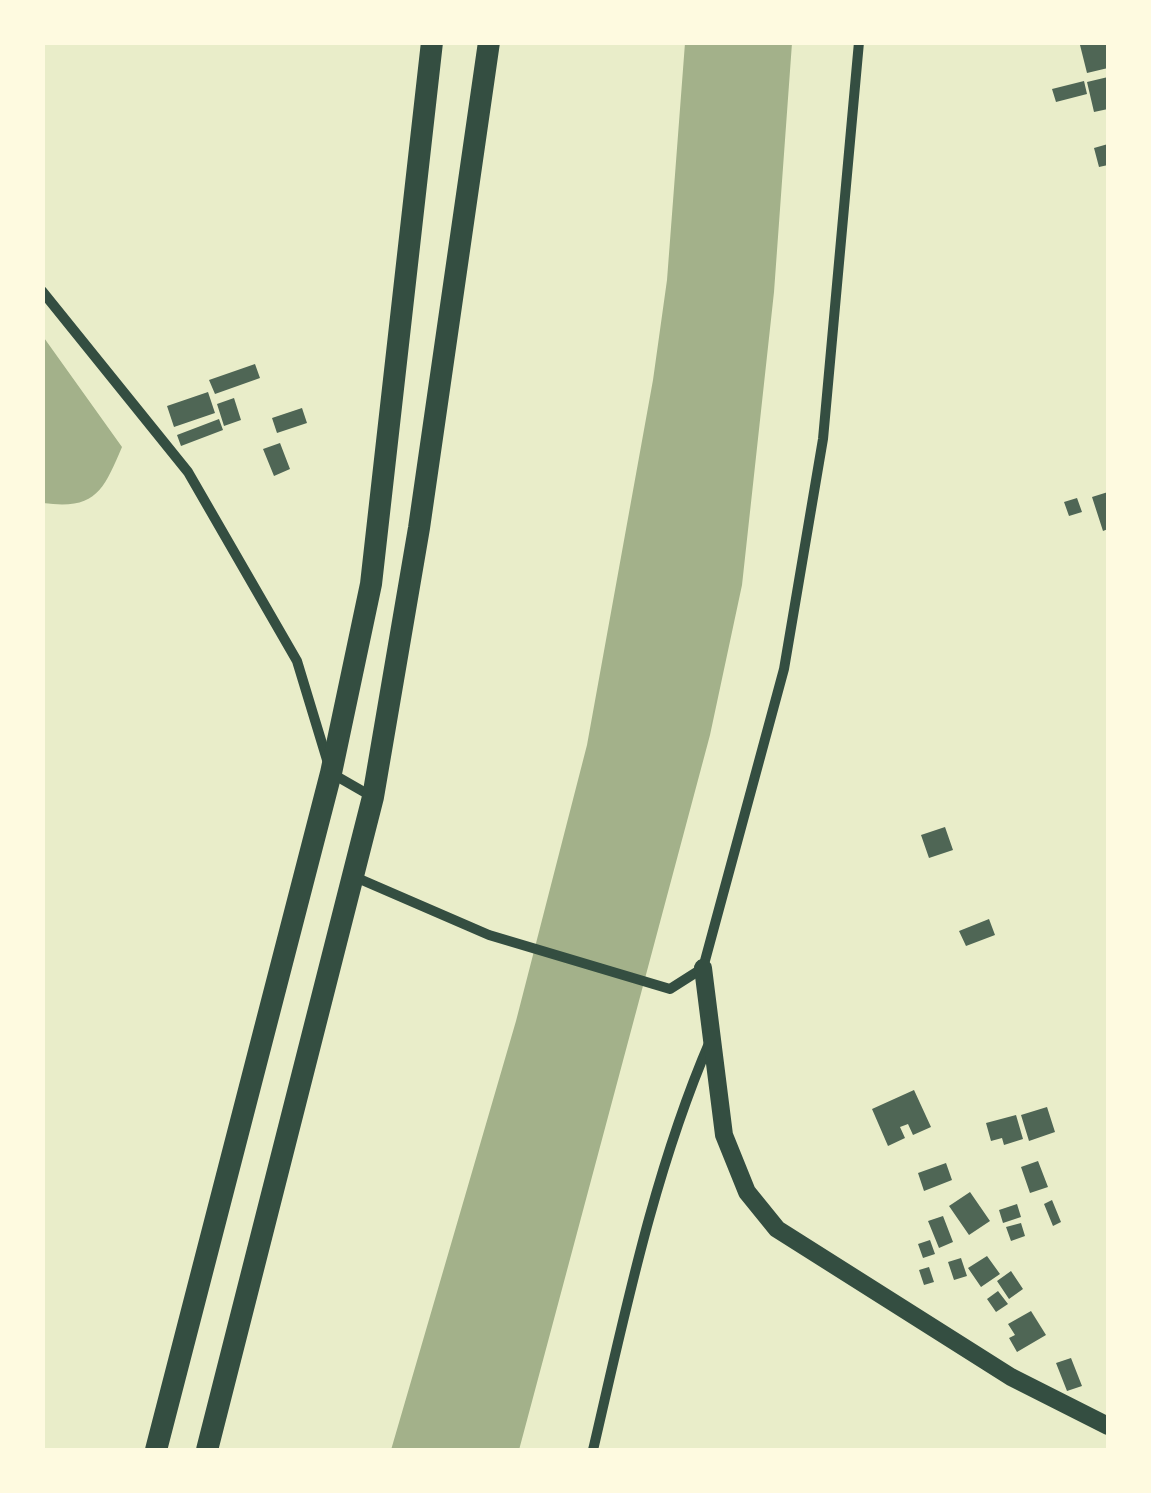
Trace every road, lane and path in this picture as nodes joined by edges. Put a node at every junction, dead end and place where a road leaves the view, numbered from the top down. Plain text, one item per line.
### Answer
1 (432, 42) edge
2 (489, 42) edge
3 (859, 42) edge
4 (42, 291) edge
5 (331, 774) junction
6 (374, 797) junction
7 (355, 877) junction
8 (703, 968) junction
9 (712, 1035) junction
10 (1108, 1426) edge
11 (156, 1450) edge
12 (207, 1450) edge
13 (593, 1450) edge

1 - 5 highway
2 - 6 highway
3 - 8 street
4 - 5 street
5 - 6 street
5 - 11 highway
6 - 7 highway
7 - 8 street
7 - 12 highway
8 - 9 street
9 - 10 street
9 - 13 street

